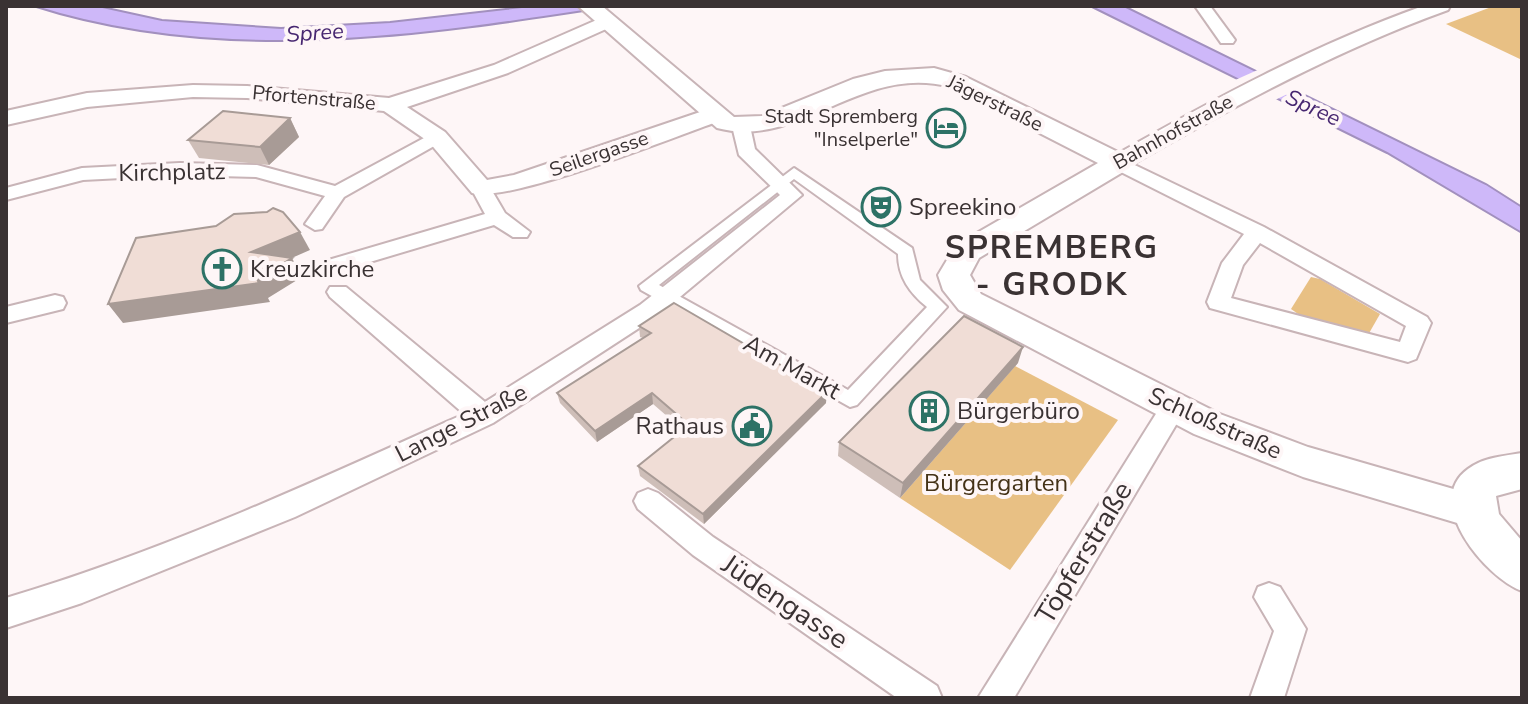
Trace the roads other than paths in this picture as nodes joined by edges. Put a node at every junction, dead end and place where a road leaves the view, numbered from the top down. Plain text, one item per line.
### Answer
1 (1202, 6) edge
2 (1441, 6) edge
3 (599, 14) edge
4 (1227, 40) dead end
5 (390, 105) junction
6 (6, 118) edge
7 (725, 120) junction
8 (437, 137) junction
9 (1118, 163) junction
10 (779, 183) junction
11 (481, 188) junction
12 (337, 193) junction
13 (6, 194) edge
14 (497, 217) junction
15 (315, 224) dead end
16 (520, 232) dead end
17 (1257, 232) junction
18 (333, 266) dead end
19 (962, 288) joint
20 (338, 292) dead end
21 (55, 303) dead end
22 (658, 304) junction
23 (6, 315) edge
24 (1173, 408) junction
25 (484, 416) junction
26 (1522, 471) edge
27 (648, 501) dead end
28 (1474, 511) junction
29 (1522, 570) edge
30 (1269, 597) dead end
31 (6, 613) edge
32 (925, 698) edge
33 (995, 698) edge
34 (1267, 698) edge

1 - 4 street
2 - 9 street, Bahnhofstraße
3 - 5 street, Pfortenstraße
3 - 7 main road
5 - 6 street, Pfortenstraße
5 - 8 street
7 - 9 main road, Jägerstraße
7 - 10 street
7 - 11 street, Seilergasse
8 - 11 street
8 - 12 street
9 - 17 street, Jägerstraße
9 - 19 main road, Bahnhofstraße
10 - 22 street, Lange Straße
10 - 22 street, Am Markt
11 - 14 street
12 - 13 street, Kirchplatz
12 - 15 street
14 - 16 street
14 - 18 street
17 - 17 street, Jägerstraße
19 - 24 main road, Schloßstraße
20 - 25 street
21 - 23 street
22 - 25 street, Lange Straße
24 - 28 main road, Schloßstraße
24 - 33 street, Töpferstraße
25 - 31 street, Lange Straße
26 - 28 main road
27 - 32 street, Jüdengasse
28 - 29 main road
30 - 34 street

